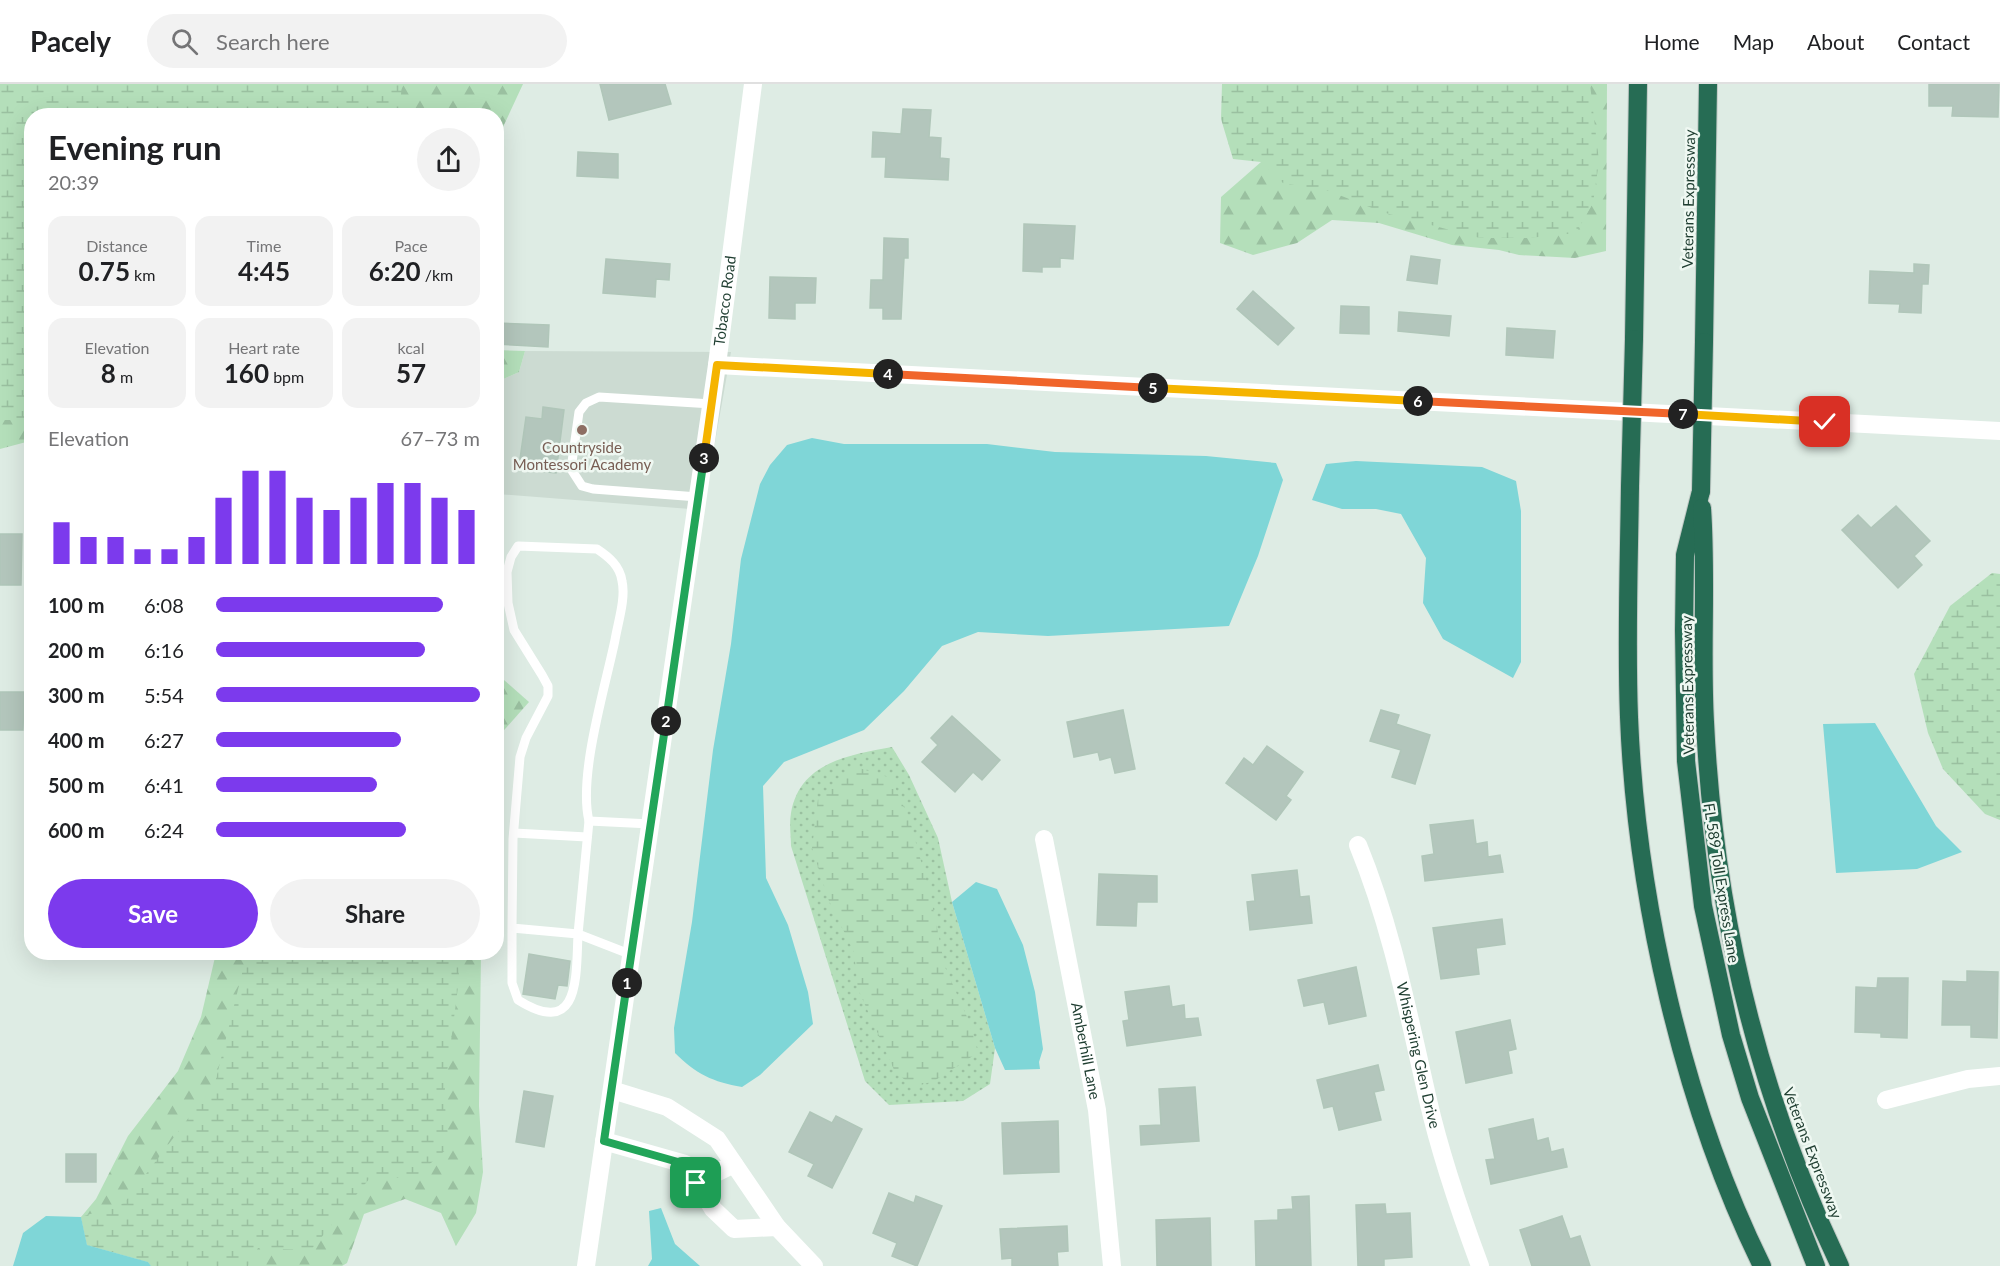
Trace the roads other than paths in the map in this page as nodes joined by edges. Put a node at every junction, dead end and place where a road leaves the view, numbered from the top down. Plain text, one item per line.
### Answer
1 (753, 84) edge
2 (1638, 84) edge
3 (1708, 84) edge
4 (717, 365) junction
5 (712, 404) junction
6 (2000, 431) edge
7 (1701, 491) junction
8 (698, 497) junction
9 (588, 821) junction
10 (651, 824) junction
11 (514, 833) junction
12 (587, 837) junction
13 (1044, 839) dead end
14 (1359, 845) dead end
15 (512, 928) junction
16 (578, 934) junction
17 (632, 955) junction
18 (2000, 1076) edge
19 (612, 1090) junction
20 (1886, 1100) dead end
21 (604, 1141) junction
22 (734, 1164) junction
23 (696, 1183) junction
24 (777, 1227) junction
25 (586, 1266) edge
26 (814, 1266) edge
27 (1112, 1266) edge
28 (1480, 1266) edge
29 (1762, 1266) edge
30 (1816, 1266) edge
31 (1840, 1266) edge

1 - 4 street, Tobacco Road
2 - 29 highway, bridge
3 - 7 highway, Veterans Expressway, bridge
4 - 5 street, Tobacco Road
4 - 6 street
5 - 8 street, Tobacco Road
5 - 8 lane
7 - 30 highway, FL 589 Toll Express Lane
7 - 31 highway, Veterans Expressway
8 - 10 street, Tobacco Road
9 - 10 lane
9 - 11 lane
9 - 12 lane
10 - 17 street, Tobacco Road
11 - 12 lane
11 - 15 lane
12 - 16 lane
13 - 27 street, Amberhill Lane
14 - 28 street, Whispering Glen Drive
15 - 16 lane
15 - 16 lane
16 - 17 lane
17 - 19 street, Tobacco Road
18 - 20 street
19 - 21 street, Tobacco Road
19 - 22 street
21 - 23 street
21 - 25 street, Tobacco Road
22 - 23 street
22 - 24 street
23 - 24 street
24 - 26 street

